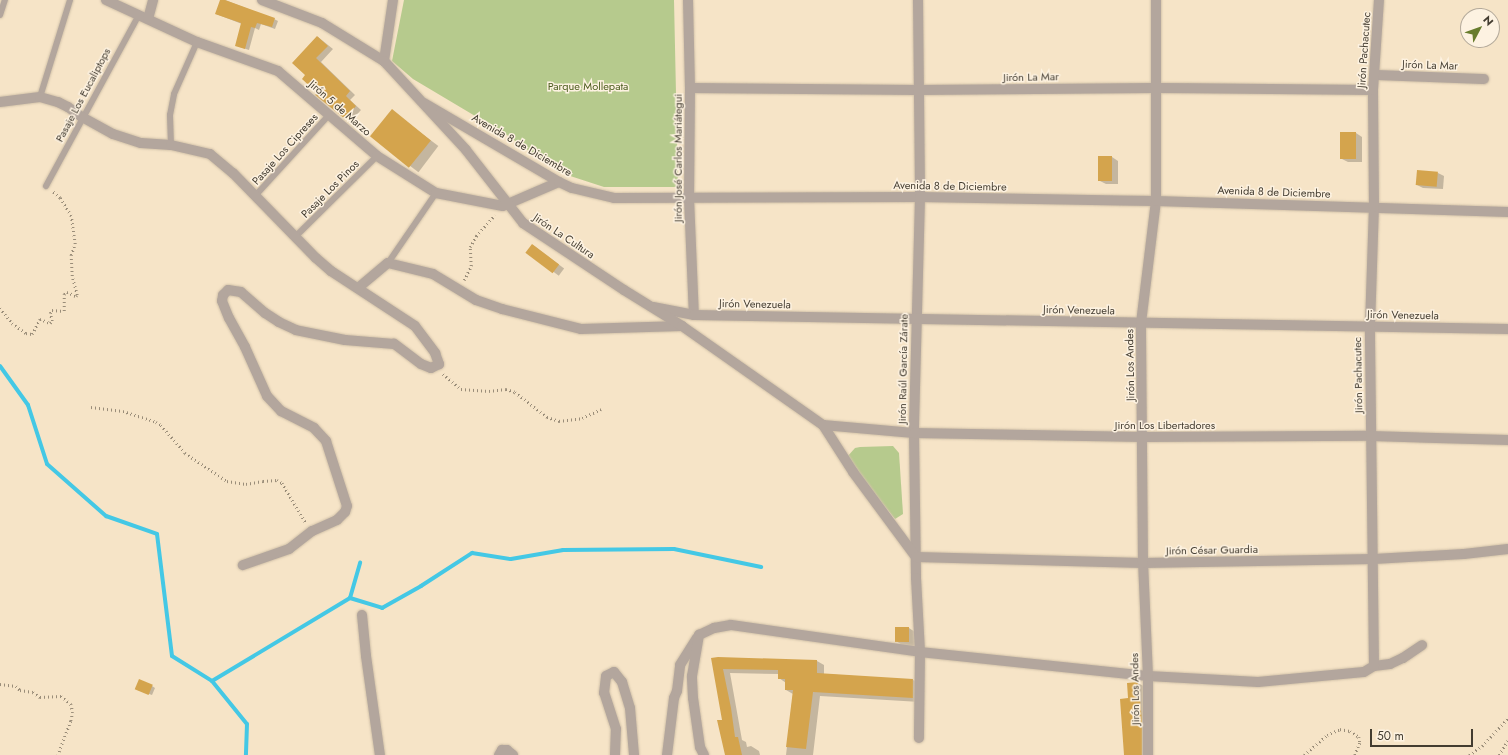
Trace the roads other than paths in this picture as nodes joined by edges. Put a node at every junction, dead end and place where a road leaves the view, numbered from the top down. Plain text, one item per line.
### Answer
1 (5, 0) edge
2 (70, 0) edge
3 (106, 0) edge
4 (153, 0) edge
5 (262, 0) edge
6 (393, 0) edge
7 (688, 0) edge
8 (918, 0) edge
9 (1156, 0) edge
10 (1379, 0) edge
11 (0, 15) edge
12 (143, 17) junction
13 (198, 42) junction
14 (384, 61) junction
15 (1375, 75) junction
16 (1484, 79) dead end
17 (690, 88) junction
18 (1155, 88) junction
19 (918, 90) junction
20 (1373, 90) junction
21 (40, 97) junction
22 (417, 99) junction
23 (0, 102) edge
24 (329, 115) junction
25 (82, 117) junction
26 (171, 145) junction
27 (377, 156) junction
28 (559, 182) junction
29 (46, 186) road end
30 (436, 193) junction
31 (256, 196) junction
32 (920, 197) junction
33 (689, 198) junction
34 (1156, 201) junction
35 (505, 205) junction
36 (1374, 207) junction
37 (1508, 212) edge
38 (296, 236) junction
39 (388, 263) junction
40 (358, 288) junction
41 (650, 307) junction
42 (694, 315) junction
43 (916, 320) junction
44 (1142, 323) junction
45 (682, 326) junction
46 (1370, 326) junction
47 (1508, 329) edge
48 (823, 425) junction
49 (914, 432) junction
50 (1371, 436) junction
51 (1143, 437) junction
52 (1508, 440) edge
53 (1508, 549) edge
54 (916, 557) junction
55 (1374, 559) junction
56 (1143, 563) junction
57 (243, 564) dead end
58 (362, 615) dead end
59 (699, 634) junction
60 (1422, 645) dead end
61 (920, 652) junction
62 (1374, 666) junction
63 (1148, 676) junction
64 (919, 738) dead end
65 (380, 755) edge
66 (499, 755) edge
67 (513, 755) edge
68 (615, 755) edge
69 (634, 755) edge
70 (667, 755) edge
71 (704, 755) edge
72 (1148, 755) edge

1 - 11 lane
2 - 21 lane
3 - 12 street, Jirón 5 de Marzo
4 - 12 street
5 - 14 street, Jirón La Cultura
6 - 14 street
7 - 17 street, Jirón José Carlos Mariátegui
8 - 19 street, Jirón Raúl García Zárate
9 - 18 street, Jirón Los Andes
10 - 15 street, Jirón Pachacutec
12 - 13 street, Jirón 5 de Marzo
12 - 25 lane, Pasaje Los Eucaliptops
13 - 24 street, Jirón 5 de Marzo
13 - 26 lane
14 - 22 street, Jirón La Cultura
15 - 16 street, Jirón La Mar
15 - 20 street, Jirón Pachacutec
17 - 19 street, Jirón La Mar
17 - 33 street, Jirón José Carlos Mariátegui
18 - 19 street, Jirón La Mar
18 - 20 street, Jirón La Mar
18 - 34 street, Jirón Los Andes
19 - 32 street, Jirón Raúl García Zárate
20 - 36 street, Jirón Pachacutec
21 - 23 street
21 - 25 street
22 - 28 street, Avenida 8 de Diciembre
22 - 35 street, Jirón La Cultura
24 - 27 street, Jirón 5 de Marzo
24 - 31 lane, Pasaje Los Cipreses
25 - 26 street
25 - 29 lane, Pasaje Los Eucaliptops
26 - 31 street
27 - 30 street, Jirón 5 de Marzo
27 - 38 lane, Pasaje Los Pinos
28 - 33 street, Avenida 8 de Diciembre
28 - 35 street
30 - 35 street, Jirón 5 de Marzo
30 - 39 lane
31 - 38 street
32 - 33 street, Avenida 8 de Diciembre
32 - 34 street, Avenida 8 de Diciembre
32 - 43 street, Jirón Raúl García Zárate
33 - 42 street, Jirón José Carlos Mariátegui
34 - 36 street, Avenida 8 de Diciembre
34 - 44 street, Jirón Los Andes
35 - 41 street, Jirón La Cultura
36 - 37 street, Avenida 8 de Diciembre
36 - 46 street, Jirón Pachacutec
38 - 40 street
39 - 40 street
39 - 45 street
40 - 57 street
41 - 42 street, Jirón Venezuela
41 - 45 street, Jirón La Cultura
42 - 43 street, Jirón Venezuela
43 - 44 street, Jirón Venezuela
43 - 49 street, Jirón Raúl García Zárate
44 - 46 street, Jirón Venezuela
44 - 51 street, Jirón Los Andes
45 - 48 street, Jirón La Cultura
46 - 47 street, Jirón Venezuela
46 - 50 street, Jirón Pachacutec
48 - 49 street, Jirón Los Libertadores
48 - 54 street
49 - 51 street, Jirón Los Libertadores
49 - 54 street, Jirón Raúl García Zárate
50 - 51 street, Jirón Los Libertadores
50 - 52 street, Jirón Los Libertadores
50 - 55 street, Jirón Pachacutec
51 - 56 street, Jirón Los Andes
53 - 55 street, Jirón César Guardia
54 - 56 street, Jirón César Guardia
54 - 61 street, Jirón Raúl García Zárate
55 - 56 street, Jirón César Guardia
55 - 62 street, Jirón Pachacutec
56 - 63 street, Jirón Los Andes
58 - 65 street
59 - 61 street
59 - 70 street
59 - 71 street
60 - 62 street
61 - 63 street
61 - 64 street, Jirón Raúl García Zárate
62 - 63 street
63 - 72 street, Jirón Los Andes
66 - 67 street
68 - 69 street

